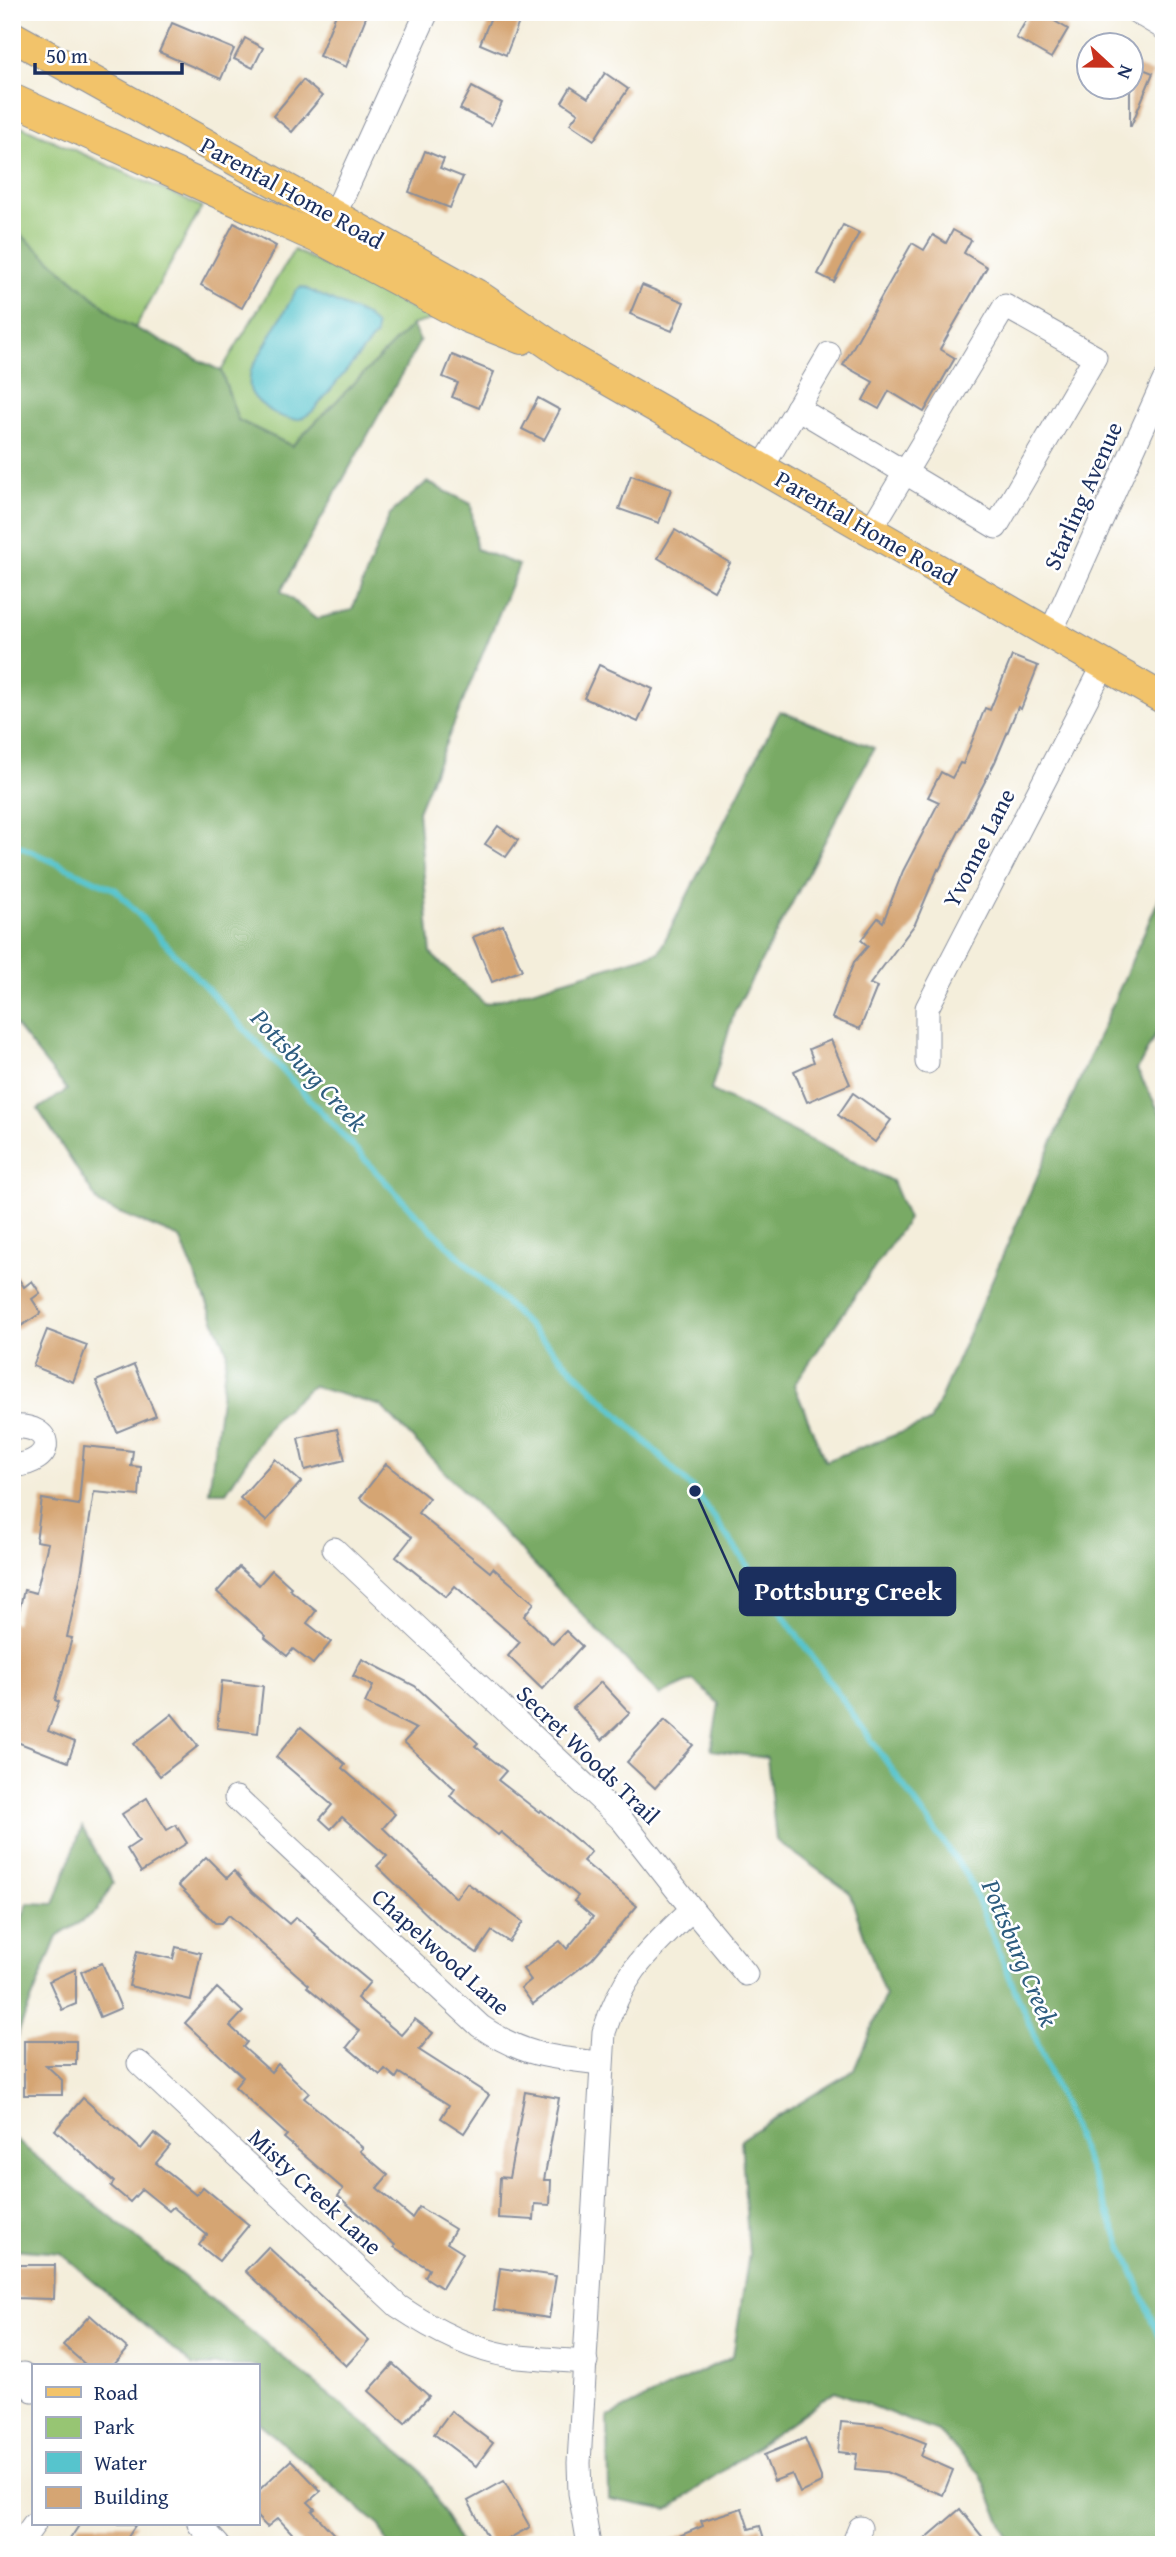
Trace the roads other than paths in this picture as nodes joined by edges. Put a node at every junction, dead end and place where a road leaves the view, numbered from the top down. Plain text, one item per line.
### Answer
1 (427, 12) edge
2 (1137, 12) edge
3 (1164, 28) edge
4 (12, 36) edge
5 (12, 99) edge
6 (260, 176) junction
7 (244, 205) junction
8 (329, 229) junction
9 (829, 354) dead end
10 (1164, 381) edge
11 (797, 408) junction
12 (762, 468) junction
13 (905, 474) junction
14 (870, 531) junction
15 (1050, 634) junction
16 (1104, 665) junction
17 (1164, 699) edge
18 (927, 1062) dead end
19 (12, 1427) edge
20 (12, 1466) edge
21 (334, 1549) dead end
22 (236, 1798) dead end
23 (692, 1909) junction
24 (747, 1974) dead end
25 (139, 2063) dead end
26 (601, 2063) junction
27 (586, 2361) junction
28 (32, 2526) edge
29 (201, 2526) edge
30 (15, 2545) edge
31 (218, 2545) edge
32 (589, 2545) edge

1 - 8 street
2 - 3 street
4 - 6 main road, Parental Home Road
5 - 7 main road, Parental Home Road
6 - 7 street
6 - 8 main road, Parental Home Road
7 - 8 main road, Parental Home Road
8 - 12 main road, Parental Home Road
9 - 11 street
10 - 15 street, Starling Avenue
11 - 12 street
11 - 13 street
12 - 14 main road, Parental Home Road
13 - 13 street
13 - 14 street
14 - 15 main road, Parental Home Road
15 - 16 main road, Parental Home Road
16 - 17 main road, Parental Home Road
16 - 18 street, Yvonne Lane
19 - 20 street
21 - 23 street, Secret Woods Trail
22 - 26 street, Chapelwood Lane
23 - 24 street, Secret Woods Trail
23 - 26 street
25 - 27 street, Misty Creek Lane
26 - 27 street
27 - 32 street
28 - 30 street
29 - 31 street

